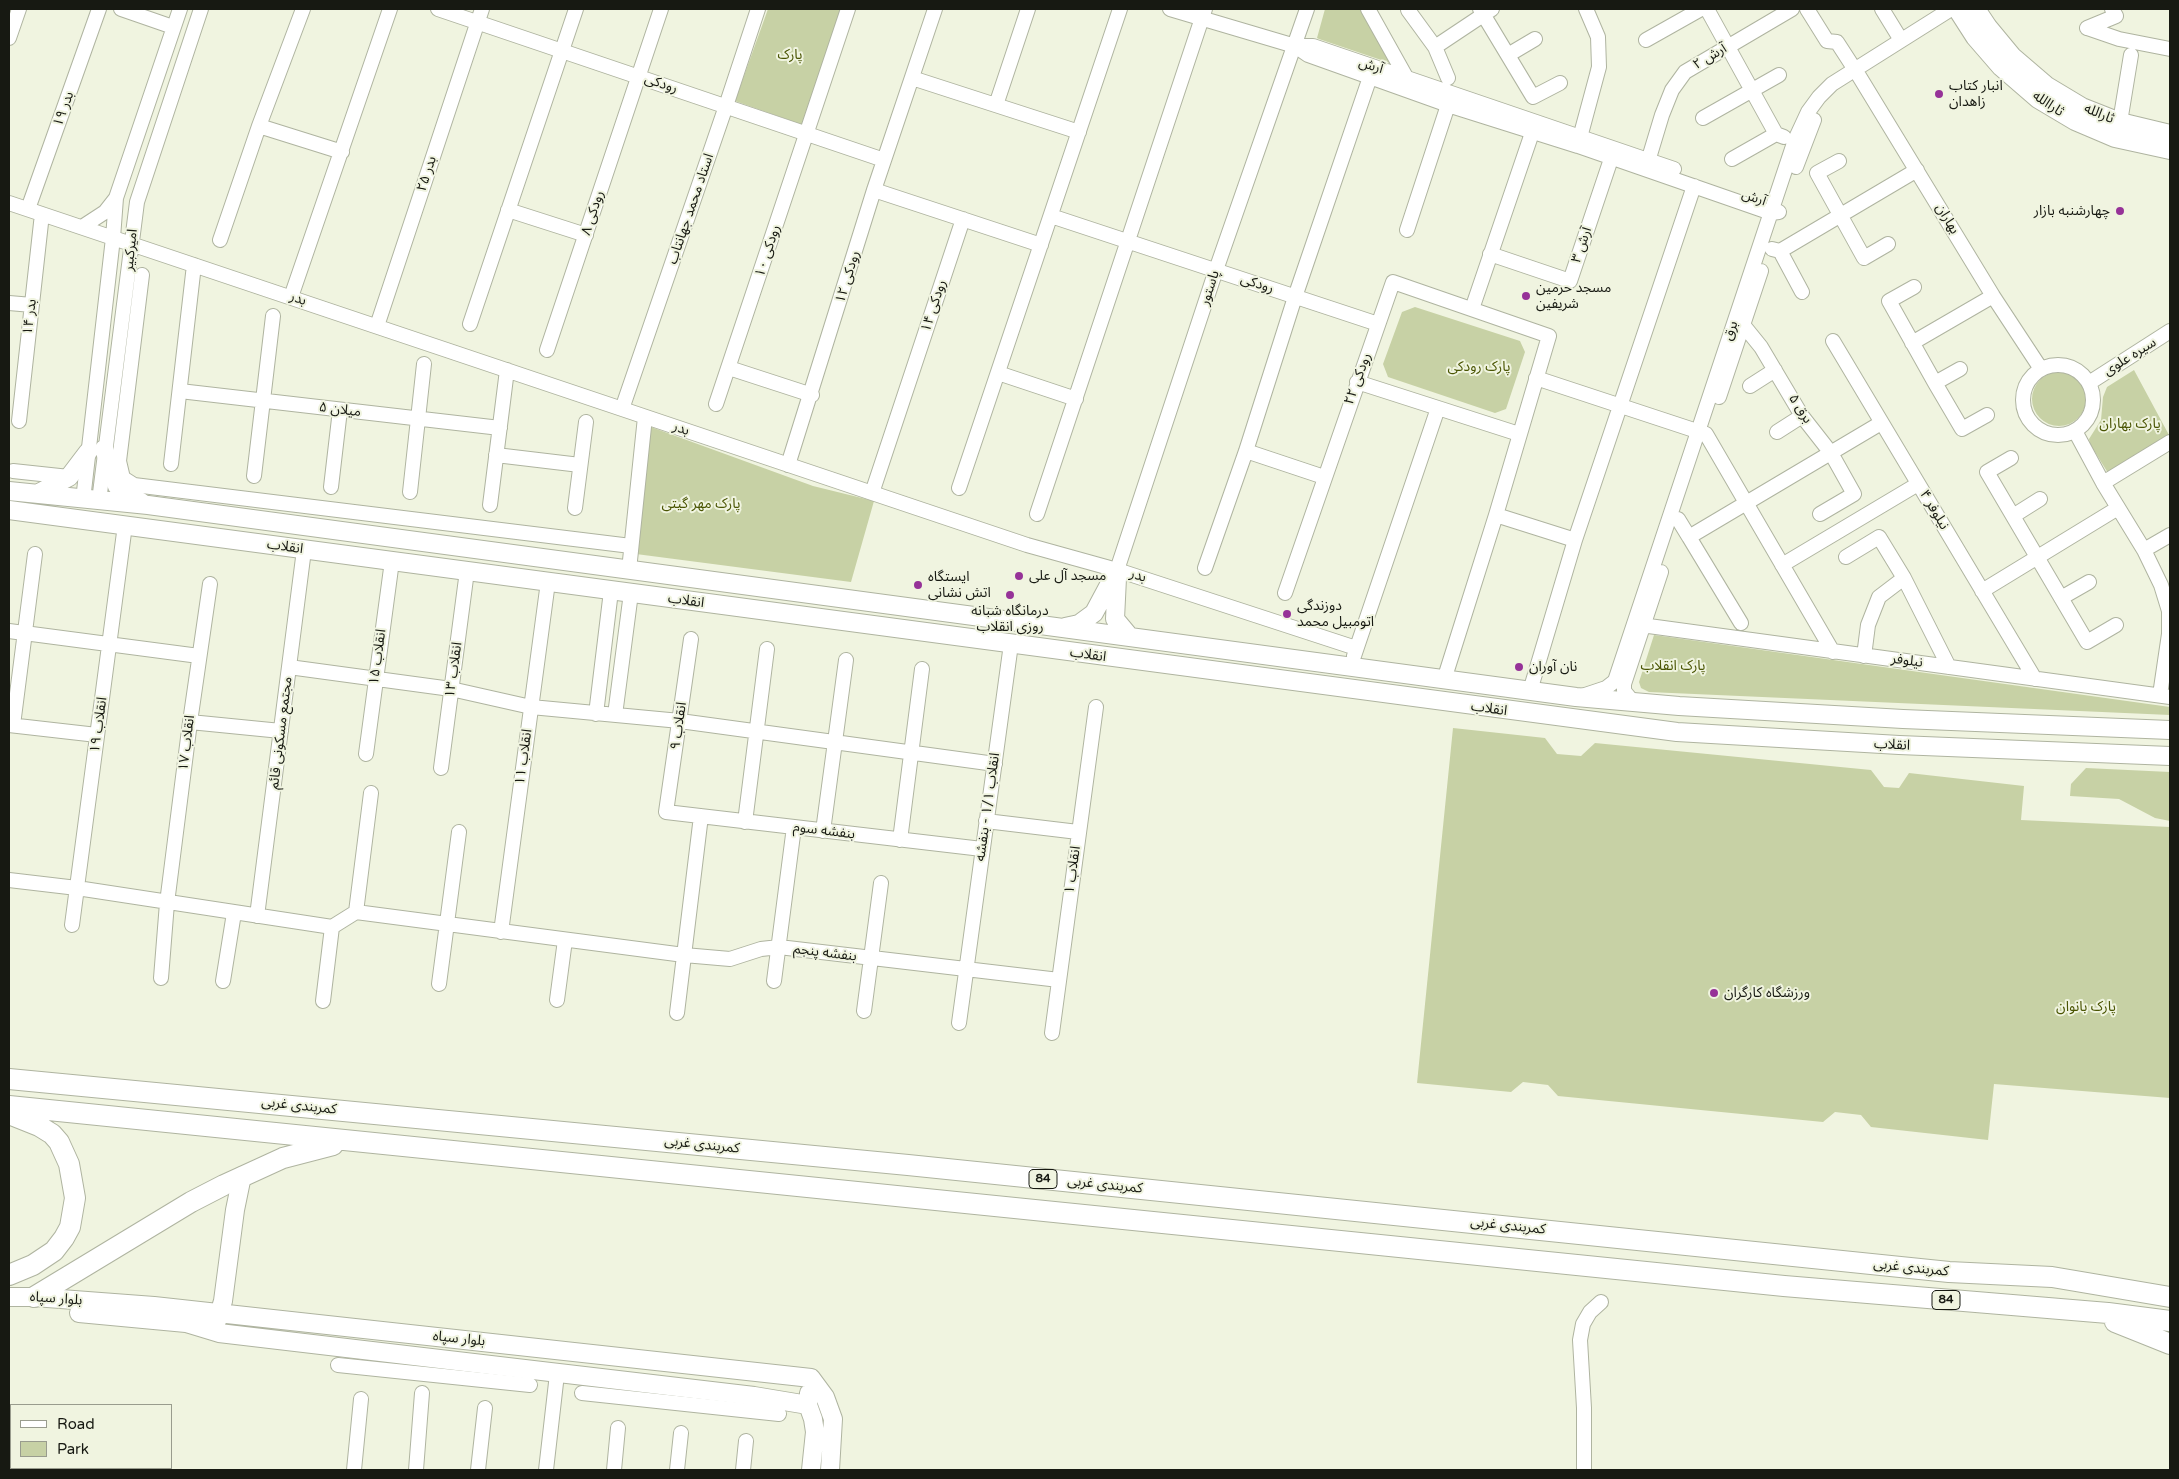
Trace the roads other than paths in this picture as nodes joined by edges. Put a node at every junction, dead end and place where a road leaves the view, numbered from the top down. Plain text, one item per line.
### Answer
1 (19, 9) edge
2 (100, 9) edge
3 (121, 9) edge
4 (180, 9) edge
5 (201, 9) edge
6 (303, 9) edge
7 (390, 9) edge
8 (438, 9) edge
9 (482, 9) edge
10 (576, 9) edge
11 (661, 9) edge
12 (758, 9) edge
13 (848, 9) edge
14 (935, 9) edge
15 (1028, 9) edge
16 (1120, 9) edge
17 (1170, 9) edge
18 (1307, 9) edge
19 (1586, 9) edge
20 (1701, 9) edge
21 (1707, 9) edge
22 (1792, 9) edge
23 (1808, 9) edge
24 (1882, 9) edge
25 (2112, 9) edge
26 (1368, 10) edge
27 (1408, 10) edge
28 (1485, 10) edge
29 (1962, 10) edge
30 (1204, 14) edge
31 (477, 22) junction
32 (173, 27) junction
33 (9, 38) edge
34 (1535, 39) dead end
35 (1646, 40) dead end
36 (1901, 40) junction
37 (1295, 46) junction
38 (1727, 46) junction
39 (1435, 47) junction
40 (2170, 49) edge
41 (561, 50) junction
42 (1508, 55) junction
43 (2130, 55) dead end
44 (1857, 72) junction
45 (1779, 75) dead end
46 (639, 76) junction
47 (1370, 76) junction
48 (1406, 77) junction
49 (912, 78) junction
50 (1448, 78) dead end
51 (1560, 83) dead end
52 (1751, 90) junction
53 (996, 105) junction
54 (1448, 105) junction
55 (726, 106) junction
56 (1703, 118) dead end
57 (2120, 122) junction
58 (259, 126) junction
59 (1079, 132) junction
60 (807, 133) junction
61 (1532, 133) junction
62 (1776, 134) junction
63 (2170, 134) edge
64 (1795, 140) junction
65 (1579, 142) junction
66 (2170, 150) edge
67 (342, 152) junction
68 (1611, 158) junction
69 (1732, 159) dead end
70 (884, 160) junction
71 (1839, 161) dead end
72 (1647, 165) junction
73 (1917, 170) junction
74 (1694, 186) junction
75 (874, 190) junction
76 (116, 198) junction
77 (9, 203) edge
78 (28, 209) junction
79 (508, 210) junction
80 (1775, 210) junction
81 (42, 214) junction
82 (1841, 215) junction
83 (1051, 216) junction
84 (963, 219) junction
85 (82, 227) junction
86 (1407, 230) dead end
87 (586, 234) junction
88 (113, 238) junction
89 (220, 240) dead end
90 (1128, 242) junction
91 (132, 243) junction
92 (1888, 244) dead end
93 (1041, 245) junction
94 (1774, 250) junction
95 (1490, 254) junction
96 (194, 265) junction
97 (1216, 270) junction
98 (142, 275) dead end
99 (1914, 287) dead end
100 (1802, 292) dead end
101 (1993, 296) junction
102 (291, 297) junction
103 (1296, 297) junction
104 (9, 303) edge
105 (32, 305) junction
106 (1472, 309) junction
107 (273, 316) dead end
108 (470, 324) dead end
109 (1378, 324) junction
110 (377, 326) junction
111 (1744, 326) junction
112 (2170, 331) edge
113 (1833, 342) dead end
114 (1912, 343) junction
115 (547, 350) dead end
116 (424, 364) dead end
117 (729, 368) junction
118 (2041, 368) junction
119 (1960, 369) dead end
120 (507, 370) junction
121 (1775, 370) junction
122 (998, 373) junction
123 (1536, 378) junction
124 (1357, 382) junction
125 (2089, 383) junction
126 (1934, 384) junction
127 (1750, 386) dead end
128 (180, 391) junction
129 (812, 394) junction
130 (1076, 399) junction
131 (263, 401) junction
132 (716, 404) dead end
133 (1622, 406) junction
134 (1438, 408) junction
135 (622, 409) junction
136 (340, 410) junction
137 (1987, 415) dead end
138 (1802, 416) junction
139 (645, 417) junction
140 (418, 419) junction
141 (18, 421) dead end
142 (586, 422) dead end
143 (1881, 423) junction
144 (500, 428) junction
145 (2074, 431) junction
146 (1777, 432) dead end
147 (1702, 433) junction
148 (1520, 434) junction
149 (2170, 442) edge
150 (96, 450) junction
151 (1246, 451) junction
152 (1831, 453) junction
153 (496, 455) junction
154 (2011, 458) dead end
155 (171, 464) dead end
156 (580, 465) junction
157 (788, 465) junction
158 (11, 470) edge
159 (254, 476) dead end
160 (69, 477) junction
161 (1324, 477) junction
162 (2103, 483) junction
163 (1918, 484) junction
164 (331, 487) dead end
165 (960, 488) dead end
166 (9, 490) edge
167 (410, 492) dead end
168 (872, 493) junction
169 (37, 494) junction
170 (2040, 499) dead end
171 (91, 500) junction
172 (1746, 503) junction
173 (490, 504) dead end
174 (148, 505) junction
175 (575, 508) dead end
176 (2118, 508) junction
177 (9, 510) edge
178 (1037, 514) dead end
179 (1820, 514) dead end
180 (1496, 515) junction
181 (2013, 516) junction
182 (1678, 519) junction
183 (125, 526) junction
184 (2170, 535) edge
185 (1689, 537) junction
186 (1575, 540) junction
187 (631, 546) junction
188 (304, 550) junction
189 (2144, 550) junction
190 (35, 554) dead end
191 (509, 554) junction
192 (1846, 557) dead end
193 (2037, 558) junction
194 (392, 561) junction
195 (1782, 566) junction
196 (1205, 568) dead end
197 (628, 570) junction
198 (1117, 570) junction
199 (467, 572) junction
200 (506, 576) junction
201 (1904, 578) junction
202 (548, 582) junction
203 (2089, 582) dead end
204 (210, 584) dead end
205 (611, 591) junction
206 (1982, 591) junction
207 (631, 593) junction
208 (1284, 593) dead end
209 (2061, 598) junction
210 (1741, 623) dead end
211 (1639, 625) junction
212 (2116, 625) dead end
213 (1061, 628) junction
214 (9, 631) edge
215 (24, 633) junction
216 (1130, 637) junction
217 (691, 639) dead end
218 (109, 644) junction
219 (1010, 644) junction
220 (1356, 648) junction
221 (768, 649) dead end
222 (1833, 652) junction
223 (199, 656) junction
224 (1864, 656) junction
225 (846, 660) dead end
226 (289, 667) junction
227 (1350, 667) junction
228 (1949, 667) junction
229 (922, 669) dead end
230 (2035, 678) junction
231 (375, 679) junction
232 (1444, 680) junction
233 (451, 690) junction
234 (1530, 691) junction
235 (2165, 696) edge
236 (1576, 697) junction
237 (1633, 702) junction
238 (531, 707) junction
239 (1096, 707) dead end
240 (596, 714) junction
241 (615, 715) junction
242 (1903, 719) junction
243 (680, 721) junction
244 (190, 722) junction
245 (11, 725) edge
246 (2170, 730) edge
247 (281, 731) junction
248 (756, 731) junction
249 (97, 735) junction
250 (835, 742) junction
251 (1899, 745) junction
252 (911, 752) junction
253 (366, 754) dead end
254 (2170, 756) edge
255 (995, 764) junction
256 (441, 768) dead end
257 (370, 793) dead end
258 (666, 812) joint
259 (701, 816) junction
260 (986, 820) junction
261 (746, 822) junction
262 (794, 827) junction
263 (822, 831) junction
264 (459, 832) dead end
265 (1078, 832) junction
266 (900, 840) junction
267 (982, 849) junction
268 (9, 880) edge
269 (881, 883) dead end
270 (77, 888) junction
271 (167, 903) junction
272 (356, 912) junction
273 (234, 913) junction
274 (258, 916) junction
275 (72, 925) dead end
276 (446, 925) junction
277 (332, 926) junction
278 (501, 932) junction
279 (565, 940) junction
280 (779, 947) junction
281 (684, 955) junction
282 (870, 959) junction
283 (966, 969) junction
284 (161, 978) dead end
285 (1059, 980) junction
286 (223, 981) dead end
287 (774, 981) dead end
288 (439, 984) dead end
289 (557, 1000) dead end
290 (323, 1001) dead end
291 (864, 1011) dead end
292 (677, 1013) dead end
293 (959, 1023) dead end
294 (1052, 1033) dead end
295 (9, 1079) edge
296 (9, 1106) edge
297 (9, 1114) edge
298 (346, 1142) junction
299 (242, 1176) junction
300 (9, 1276) edge
301 (2170, 1288) edge
302 (2130, 1291) junction
303 (2170, 1297) edge
304 (17, 1302) edge
305 (1601, 1302) dead end
306 (220, 1313) junction
307 (2088, 1313) junction
308 (2170, 1321) edge
309 (214, 1333) junction
310 (2170, 1344) edge
311 (338, 1365) dead end
312 (455, 1370) junction
313 (557, 1374) junction
314 (811, 1378) junction
315 (530, 1386) dead end
316 (422, 1393) dead end
317 (582, 1393) dead end
318 (681, 1396) junction
319 (361, 1399) dead end
320 (808, 1405) junction
321 (485, 1408) dead end
322 (779, 1414) dead end
323 (618, 1428) dead end
324 (681, 1433) dead end
325 (746, 1441) dead end
326 (354, 1470) edge
327 (416, 1470) edge
328 (478, 1470) edge
329 (546, 1470) edge
330 (614, 1470) edge
331 (677, 1470) edge
332 (743, 1470) edge
333 (811, 1470) edge
334 (830, 1470) edge
335 (1584, 1470) edge

1 - 33 street
2 - 78 street, بدر ۱۹
3 - 32 street
4 - 32 street, امیرکبیر
5 - 91 street, امیرکبیر
6 - 58 street
7 - 67 street
8 - 31 street, رودکی
9 - 31 street, بدر ۲۵
10 - 41 street
11 - 46 street, رودکی ۸
12 - 55 street, استاد محمد جهانتاب
13 - 60 street, رودکی ۱۰
14 - 49 street, رودکی ۱۲
15 - 53 street
16 - 59 street
17 - 30 street, آرش
18 - 37 street, پاستور
19 - 65 street
20 - 35 street
21 - 38 street
22 - 38 street, آرش ۲
23 - 44 street, بهاران
24 - 36 street
25 - 40 street
26 - 48 street
27 - 39 street
28 - 39 street
28 - 42 street
29 - 36 street, برق
29 - 44 street, برق
29 - 57 main road, ثارالله
29 - 66 main road, ثاراالله
30 - 37 street, آرش
30 - 90 street
31 - 41 street, رودکی
31 - 110 street, بدر ۲۵
32 - 76 street, امیرکبیر
34 - 42 street
36 - 44 street, برق
37 - 47 street, آرش
37 - 48 street, آرش
37 - 97 street, پاستور
38 - 52 street
38 - 72 street, آرش ۲
39 - 50 street
41 - 46 street, رودکی
41 - 79 street
42 - 51 street
43 - 57 street
44 - 64 street, برق
44 - 73 street, بهاران
44 - 80 street, برق
45 - 52 street
46 - 55 street, رودکی
46 - 87 street, رودکی ۸
47 - 54 street, آرش
47 - 103 street
48 - 65 street, آرش
49 - 53 street
49 - 70 street, رودکی ۱۲
52 - 56 street
52 - 62 street
53 - 59 street
54 - 61 street, آرش
54 - 86 street
55 - 60 street, رودکی
55 - 135 street, استاد محمد جهانتاب
57 - 63 main road, ثارالله
58 - 67 street
58 - 89 street
59 - 83 street
60 - 70 street, رودکی
60 - 117 street, رودکی ۱۰
61 - 65 street, آرش
61 - 95 street
62 - 64 street
62 - 69 street
64 - 80 street, برق
65 - 68 street, آرش
65 - 72 street, آرش
67 - 102 street
68 - 72 street, آرش
68 - 95 street, آرش ۳
70 - 75 street, رودکی ۱۲
71 - 82 street
72 - 74 street, آرش
72 - 80 street, آرش
73 - 82 street
73 - 101 street, بهاران
74 - 80 street, آرش
74 - 133 street
75 - 84 street
75 - 129 street, رودکی ۱۲
76 - 85 street
76 - 88 street, امیرکبیر
77 - 78 street, بدر
78 - 81 street, بدر
79 - 87 street
79 - 108 street
80 - 94 street, برق
80 - 147 street, برق
81 - 85 street, بدر
81 - 105 street, بدر ۱۴
82 - 92 street
82 - 94 street
83 - 90 street, رودکی
83 - 93 street
84 - 93 street
84 - 168 street, رودکی ۱۴
85 - 88 street, بدر
87 - 115 street, رودکی ۸
88 - 91 street, بدر
88 - 150 street, امیرکبیر
90 - 97 street, رودکی
90 - 130 street
91 - 96 street, بدر
91 - 150 street, امیرکبیر
93 - 122 street
94 - 100 street
94 - 111 street, برق
95 - 106 street
96 - 102 street, بدر
96 - 128 street
97 - 103 street, رودکی
97 - 198 street, پاستور
98 - 187 street
99 - 114 street
101 - 114 street
101 - 118 street, بهاران
102 - 110 street, بدر
103 - 109 street, رودکی
103 - 151 street
104 - 105 street
105 - 141 street, بدر ۱۴
106 - 109 street, رودکی ۲۲
106 - 123 street
107 - 131 street
109 - 124 street, رودکی ۲۲
110 - 120 street, بدر
111 - 121 street, برق ۵
111 - 147 street, برق
112 - 125 street, سیره علوی
113 - 143 street, نیلوفر ۴
114 - 126 street
116 - 140 street
117 - 129 street
117 - 132 street, رودکی ۱۰
118 - 125 street
118 - 145 street
119 - 126 street
120 - 135 street, بدر
120 - 144 street
121 - 127 street
121 - 138 street, برق ۵
122 - 130 street
122 - 165 street
123 - 133 street
123 - 148 street
124 - 134 street
124 - 161 street, رودکی ۲۲
125 - 145 street
126 - 137 street
128 - 131 street, میلان ۵
128 - 155 street
129 - 157 street, رودکی ۱۲
130 - 178 street
131 - 136 street, میلان ۵
131 - 159 street
133 - 147 street
133 - 186 street
134 - 148 street
134 - 220 street
135 - 139 street, بدر
136 - 140 street, میلان ۵
136 - 164 street
138 - 146 street
138 - 152 street, برق ۵
139 - 157 street, بدر
139 - 187 street
140 - 144 street, میلان ۵
140 - 167 street
142 - 156 street
143 - 152 street
143 - 163 street, نیلوفر ۴
144 - 153 street
145 - 162 street
147 - 172 street
147 - 182 street, برق
147 - 211 street, برق
148 - 180 street
149 - 162 street
150 - 160 main road
150 - 171 street, امیرکبیر
150 - 174 main road
151 - 161 street
151 - 196 street
152 - 172 street
152 - 179 street, برق ۵
153 - 156 street
153 - 173 street
154 - 181 street
156 - 175 street
157 - 168 street, بدر
158 - 160 street
158 - 169 street
160 - 169 main road
161 - 208 street, رودکی ۲۲
162 - 176 street
163 - 195 street
163 - 206 street, نیلوفر ۴
166 - 169 main road, انقلاب
168 - 198 street, بدر
169 - 171 main road, انقلاب
170 - 181 street
171 - 174 main road, انقلاب
172 - 185 street
172 - 195 street
174 - 191 main road, انقلاب
176 - 189 street
176 - 193 street
177 - 183 main road, انقلاب
180 - 186 street
180 - 232 street
181 - 193 street
182 - 185 street
182 - 211 street, برق
183 - 188 main road, انقلاب
183 - 218 street, انقلاب ۱۹
184 - 189 street
185 - 210 street
186 - 234 street
187 - 197 street
188 - 194 main road, انقلاب
188 - 226 street, مجتمع مسکونی قائم
189 - 235 street
190 - 215 street
191 - 197 main road, انقلاب
191 - 200 main road
192 - 201 street
193 - 206 street
193 - 209 street
194 - 199 main road, انقلاب
194 - 231 street, انقلاب ۱۵
195 - 222 street
197 - 213 main road, انقلاب
198 - 213 main road
198 - 216 main road
198 - 220 street, بدر
199 - 200 main road, انقلاب
199 - 233 street, انقلاب ۱۳
200 - 202 main road, انقلاب
201 - 224 street
201 - 228 street
202 - 205 main road, انقلاب
202 - 238 street, انقلاب ۱۱
203 - 209 street
204 - 223 street, انقلاب ۱۷
205 - 207 main road, انقلاب
205 - 240 street
206 - 230 street, نیلوفر ۴
207 - 219 main road, انقلاب
207 - 241 street
209 - 212 street
211 - 222 street, نیلوفر
211 - 236 street, برق
211 - 237 street, برق
213 - 216 main road, انقلاب
214 - 215 street
215 - 218 street
215 - 245 street
216 - 227 main road, انقلاب
217 - 243 street, انقلاب ۹
218 - 223 street
218 - 249 street, انقلاب ۱۹
219 - 251 main road, انقلاب
219 - 255 street, انقلاب ۱/۱ - بنفشه
220 - 227 street
221 - 248 street
222 - 224 street, نیلوفر
223 - 244 street, انقلاب ۱۷
224 - 228 street, نیلوفر
225 - 250 street
226 - 231 street
226 - 247 street, مجتمع مسکونی قائم
227 - 232 main road, انقلاب
228 - 230 street, نیلوفر
229 - 252 street
230 - 235 street, نیلوفر
231 - 233 street
231 - 253 street, انقلاب ۱۵
232 - 234 main road, انقلاب
233 - 238 street
233 - 256 street, انقلاب ۱۳
234 - 236 main road, انقلاب
236 - 237 main road, انقلاب
237 - 242 main road, انقلاب
238 - 240 street
238 - 278 street, انقلاب ۱۱
239 - 265 street, انقلاب ۱
240 - 241 street
241 - 243 street
242 - 246 main road, انقلاب
242 - 251 main road
243 - 248 street
243 - 258 street, انقلاب ۹
244 - 247 street
244 - 271 street, انقلاب ۱۷
245 - 249 street
247 - 274 street, مجتمع مسکونی قائم
248 - 250 street
248 - 261 street
249 - 270 street, انقلاب ۱۹
250 - 252 street
250 - 263 street
251 - 254 main road, انقلاب
252 - 255 street
252 - 266 street
255 - 260 street, انقلاب ۱/۱ - بنفشه
257 - 272 street
258 - 259 street, بنفشه سوم
259 - 261 street, بنفشه سوم
259 - 281 street
260 - 265 street
260 - 267 street, انقلاب ۱/۱ - بنفشه
261 - 262 street, بنفشه سوم
262 - 263 street, بنفشه سوم
262 - 280 street
263 - 266 street, بنفشه سوم
264 - 276 street
265 - 285 street, انقلاب ۱
266 - 267 street, بنفشه سوم
267 - 283 street, انقلاب ۱/۱ - بنفشه
268 - 270 street
269 - 282 street
270 - 271 street
270 - 275 street, انقلاب ۱۹
271 - 273 street
271 - 284 street, انقلاب ۱۷
272 - 276 street, بنفشه پنجم
272 - 277 street
273 - 274 street
273 - 286 street
274 - 277 street
276 - 278 street, بنفشه پنجم
276 - 288 street
277 - 290 street
278 - 279 street, بنفشه پنجم
279 - 281 street, بنفشه پنجم
279 - 289 street
280 - 281 street, بنفشه پنجم
280 - 282 street, بنفشه پنجم
280 - 287 street
281 - 292 street
282 - 283 street, بنفشه پنجم
282 - 291 street
283 - 285 street, بنفشه پنجم
283 - 293 street, انقلاب ۱/۱ - بنفشه
285 - 294 street, انقلاب ۱
295 - 302 highway, کمربندی غربی / 84
296 - 298 highway, کمربندی غربی / 84
297 - 300 highway
298 - 299 highway
298 - 307 highway, کمربندی غربی / 84
299 - 304 highway
299 - 306 main road
301 - 302 highway
302 - 303 highway, کمربندی غربی / 84
304 - 306 main road, بلوار سپاه
304 - 309 main road, بلوار سپاه
305 - 335 street
306 - 309 main road
306 - 314 main road, بلوار سپاه
307 - 308 highway, کمربندی غربی / 84
307 - 310 highway
309 - 312 main road, بلوار سپاه
311 - 312 street
312 - 313 main road, بلوار سپاه
312 - 315 street
313 - 318 main road, بلوار سپاه
313 - 329 street
314 - 320 main road
314 - 334 main road
316 - 327 street
317 - 318 street
318 - 320 main road, بلوار سپاه
318 - 322 street
319 - 326 street
320 - 333 main road
321 - 328 street
323 - 330 street
324 - 331 street
325 - 332 street

